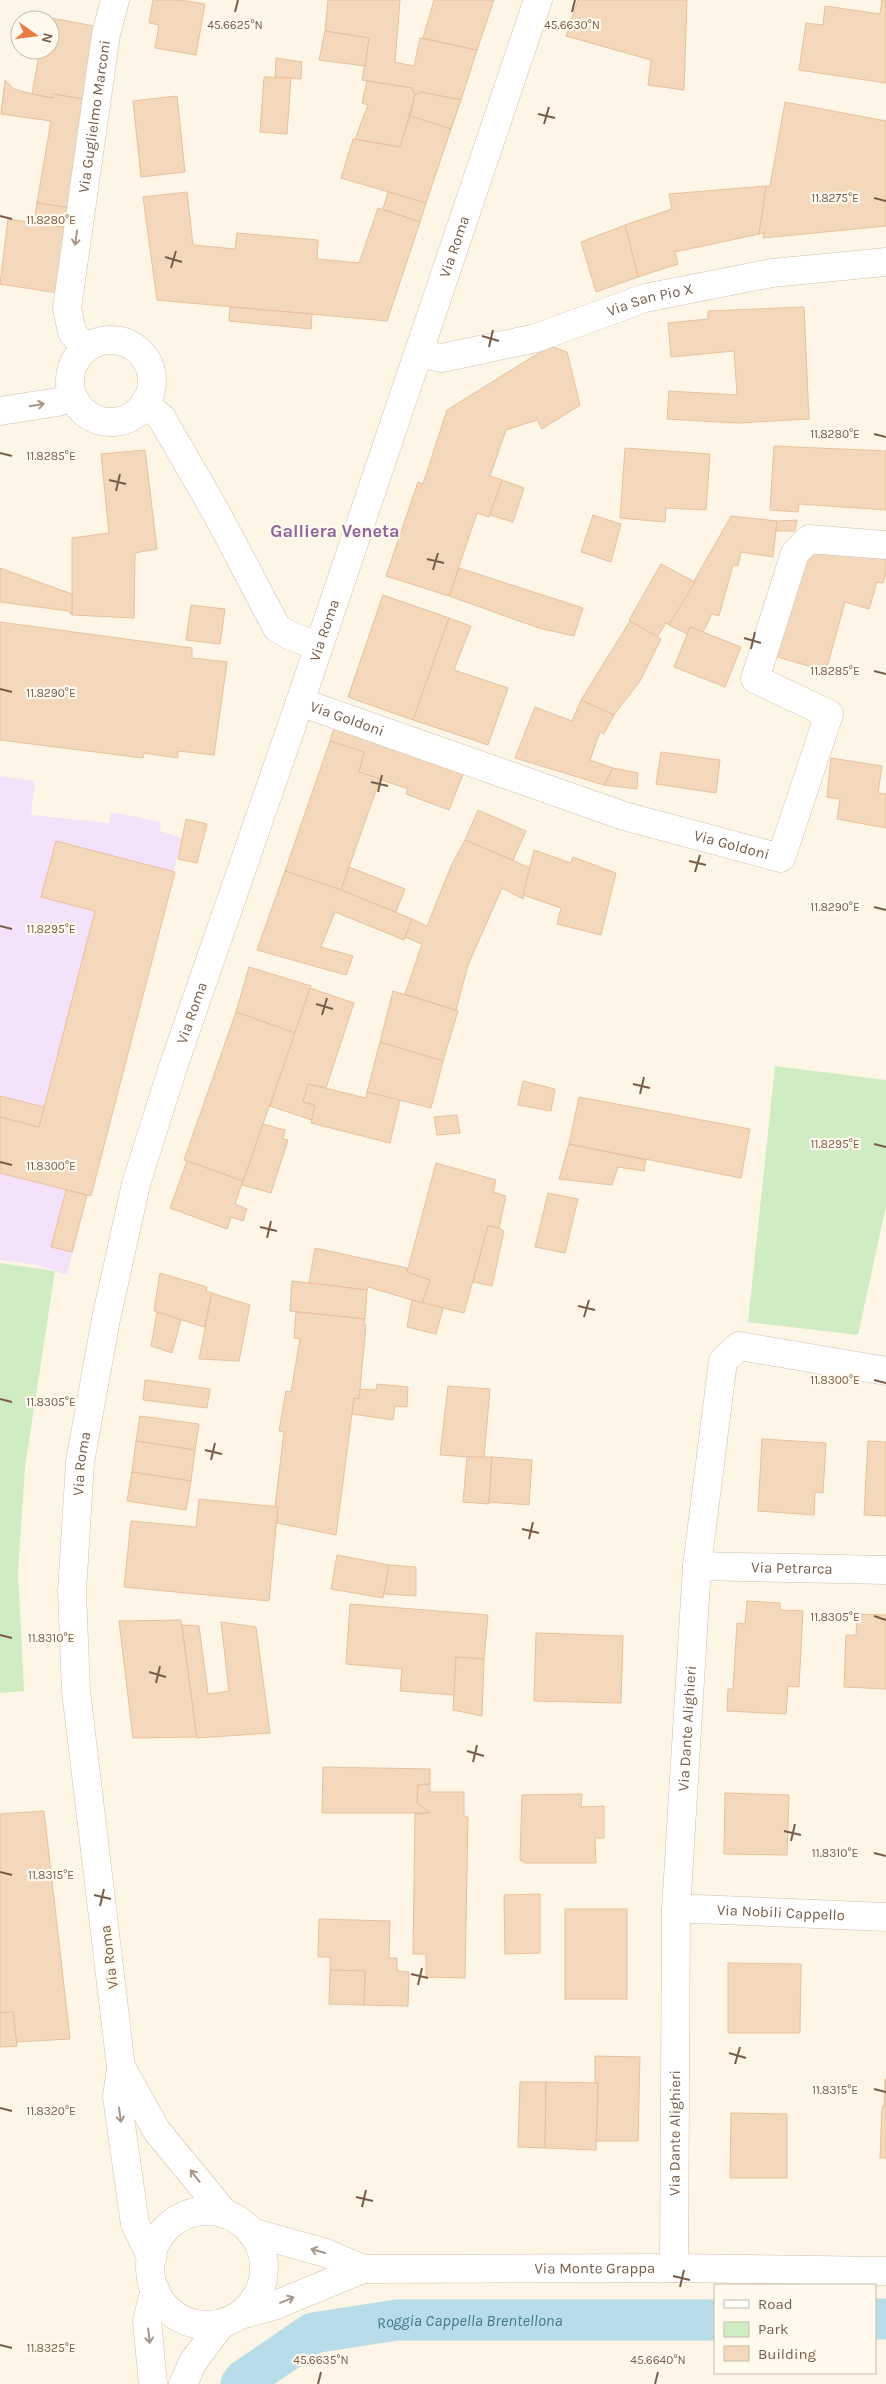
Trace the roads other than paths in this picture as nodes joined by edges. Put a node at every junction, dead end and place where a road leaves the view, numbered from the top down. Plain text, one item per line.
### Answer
1 (115, 0) edge
2 (538, 0) edge
3 (886, 262) edge
4 (86, 349) junction
5 (419, 354) junction
6 (72, 394) junction
7 (144, 404) junction
8 (0, 411) edge
9 (886, 545) edge
10 (318, 646) junction
11 (300, 702) junction
12 (886, 1370) edge
13 (697, 1566) junction
14 (886, 1570) edge
15 (676, 1910) junction
16 (886, 1917) edge
17 (121, 2067) junction
18 (225, 2214) junction
19 (251, 2232) junction
20 (152, 2259) junction
21 (674, 2268) junction
22 (363, 2269) junction
23 (886, 2271) edge
24 (155, 2290) junction
25 (231, 2319) junction
26 (154, 2384) edge
27 (183, 2384) edge

1 -> 4 street, Via Guglielmo Marconi
2 - 5 street, Via Roma
3 - 5 street, Via San Pio X
4 - 6 street
4 - 7 street
5 - 10 street, Via Roma
6 - 7 street
8 -> 6 street
7 - 10 street
9 - 11 street, Via Goldoni
10 - 11 street, Via Roma
11 - 17 street, Via Roma
12 - 13 street, Via Dante Alighieri
13 - 14 street, Via Petrarca
13 - 15 street, Via Dante Alighieri
15 - 16 street, Via Nobili Cappello
15 - 21 street, Via Dante Alighieri
18 -> 17 street, Via Roma
17 -> 20 street, Via Roma
18 - 19 street, Via Roma
18 - 20 street, Via Roma
22 -> 19 street, Via Monte Grappa
19 - 25 street, Via Roma
20 - 24 street, Via Roma
21 - 22 street, Via Monte Grappa
21 - 23 street, Via Monte Grappa
25 -> 22 street, Via Monte Grappa
24 - 25 street, Via Roma
24 -> 26 street, Via Roma
25 - 27 street, Via Roma

